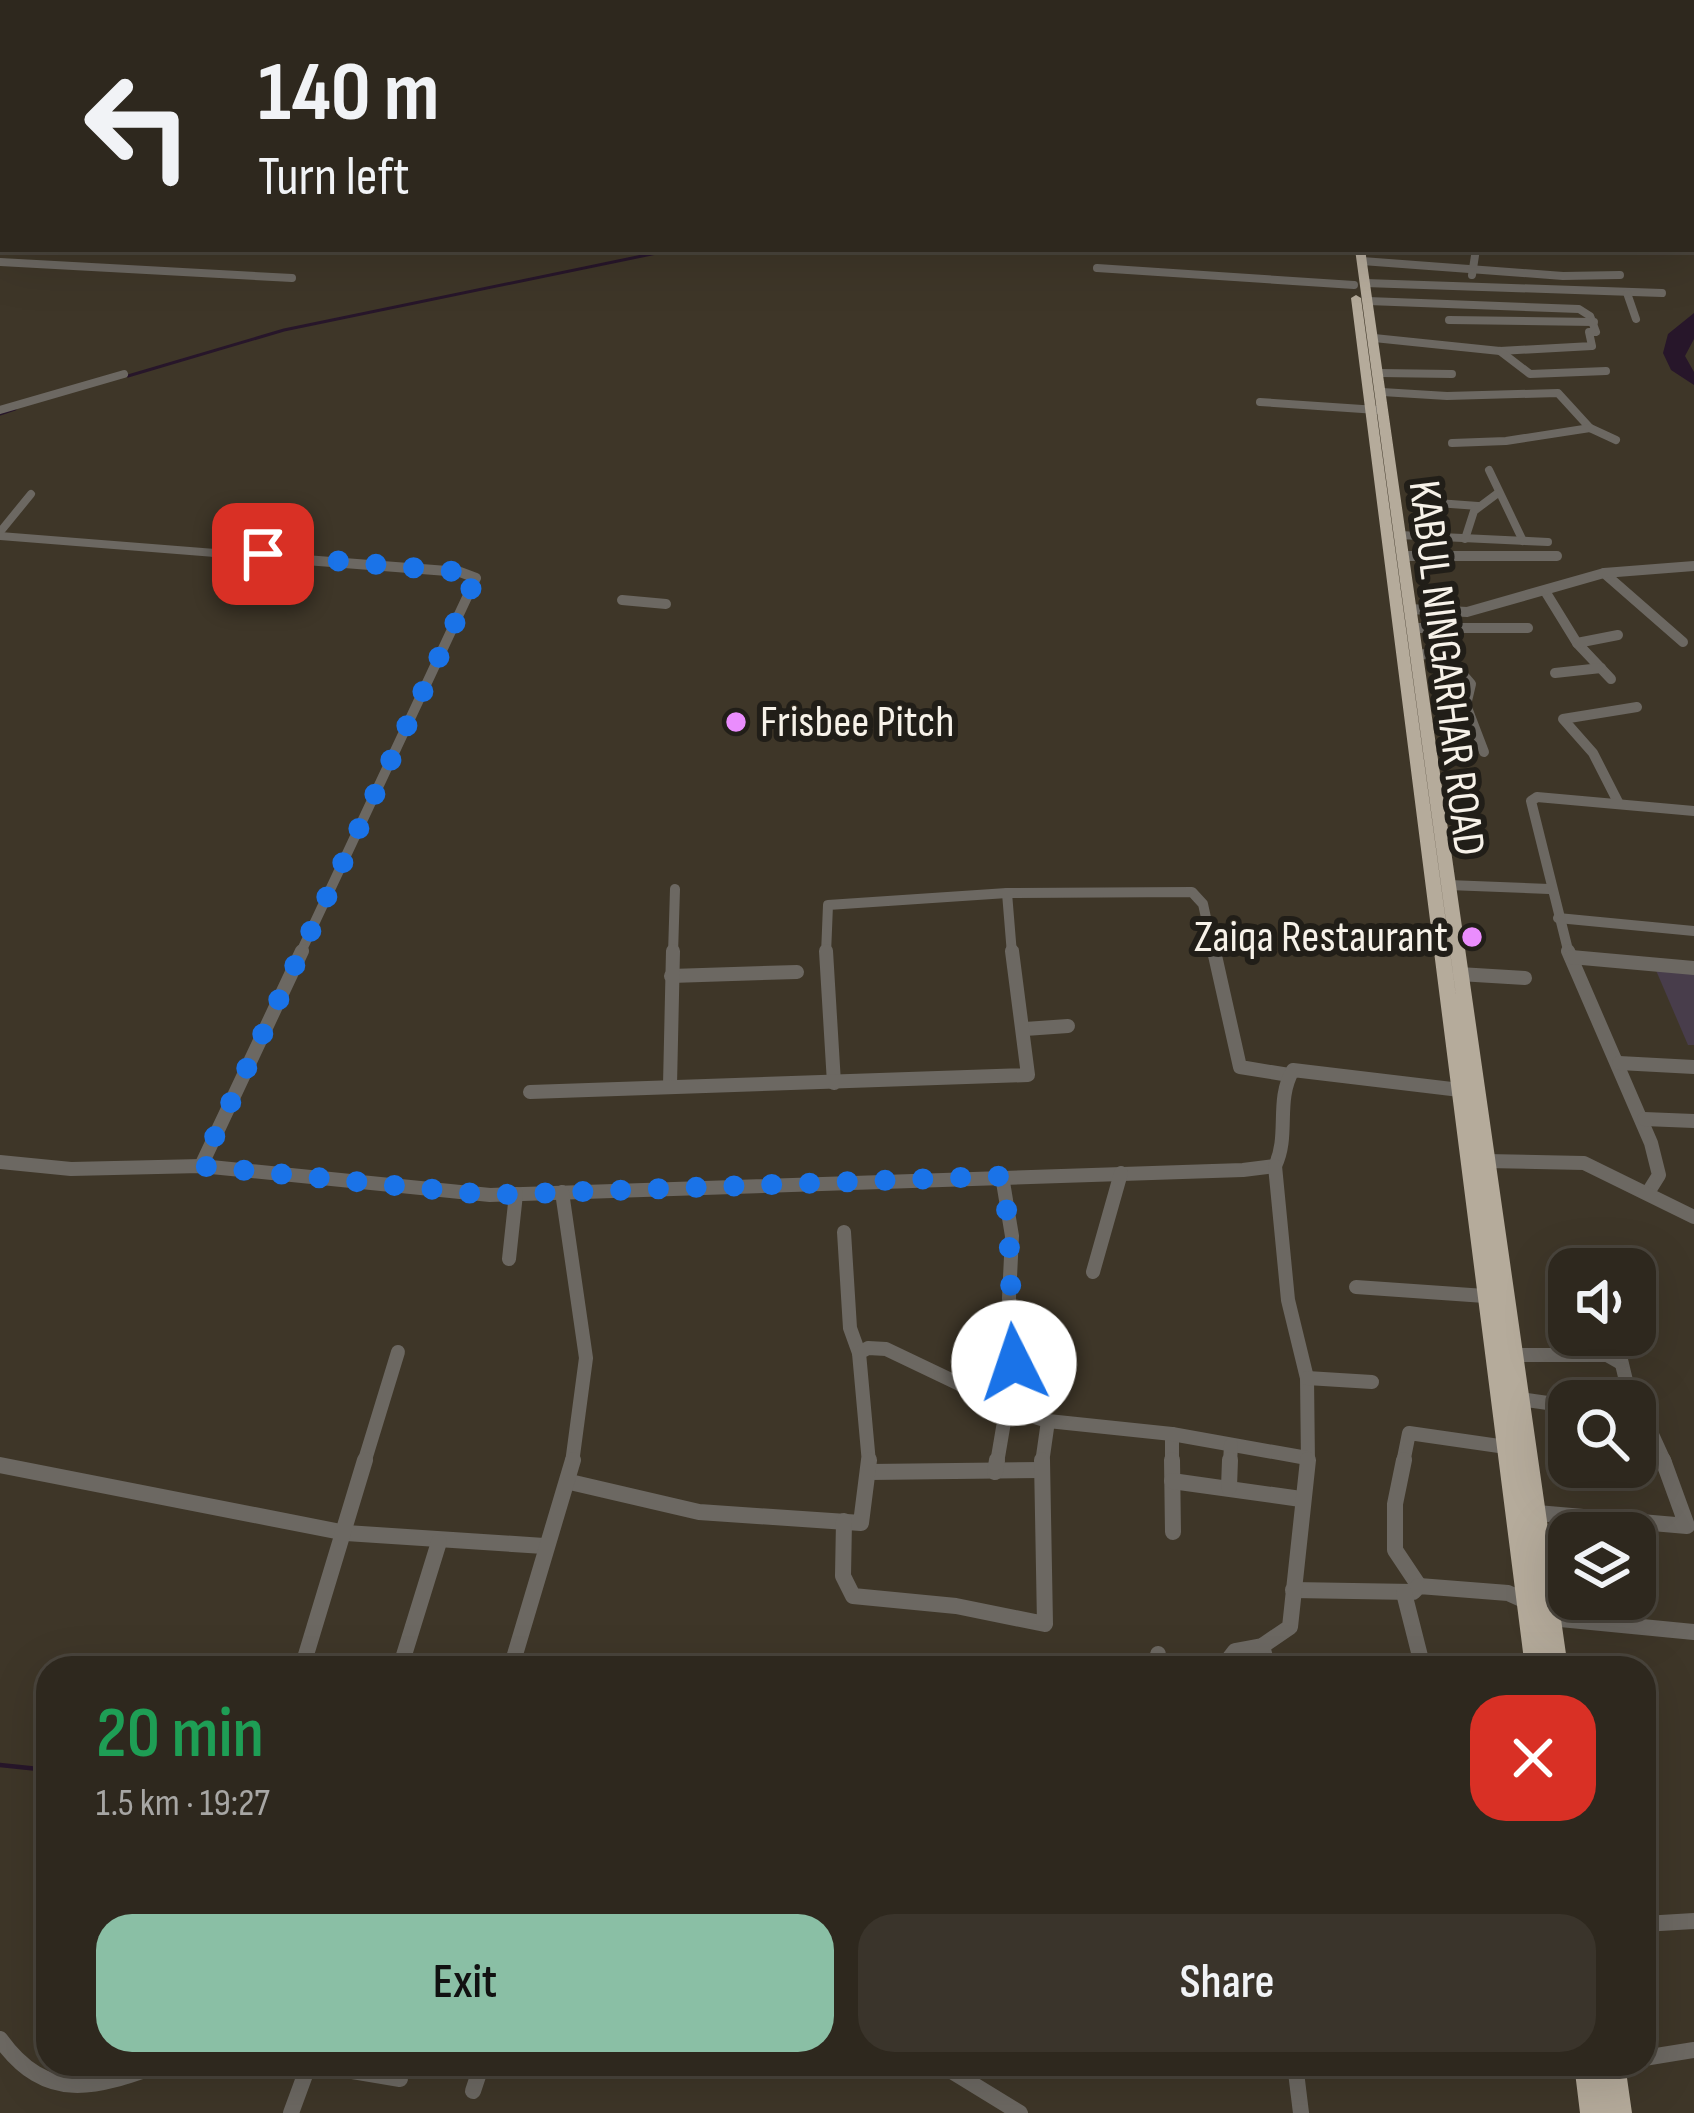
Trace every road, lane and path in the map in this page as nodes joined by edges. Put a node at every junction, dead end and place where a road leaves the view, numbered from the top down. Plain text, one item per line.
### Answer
1 (1476, 252) edge
2 (1357, 253) edge
3 (1515, 258) dead end
4 (1557, 259) dead end
5 (0, 260) edge
6 (1096, 268) dead end
7 (1474, 269) junction
8 (1513, 272) junction
9 (1620, 275) dead end
10 (1563, 276) junction
11 (292, 278) dead end
12 (1360, 284) junction
13 (1468, 288) junction
14 (1662, 292) dead end
15 (1627, 293) junction
16 (1368, 301) junction
17 (1636, 319) dead end
18 (1449, 320) dead end
19 (1594, 322) junction
20 (1374, 338) junction
21 (1500, 351) junction
22 (1606, 370) dead end
23 (1380, 373) junction
24 (124, 374) dead end
25 (1452, 374) dead end
26 (1382, 392) junction
27 (1260, 402) dead end
28 (0, 410) edge
29 (1378, 410) junction
30 (1590, 428) junction
31 (1616, 440) dead end
32 (1452, 442) dead end
33 (1489, 470) dead end
34 (1498, 493) junction
35 (32, 494) dead end
36 (1409, 501) dead end
37 (1478, 506) junction
38 (0, 534) edge
39 (1399, 535) junction
40 (1465, 539) junction
41 (1523, 542) junction
42 (1547, 542) dead end
43 (1402, 556) junction
44 (1557, 556) dead end
45 (1694, 566) edge
46 (1604, 573) junction
47 (1546, 591) junction
48 (622, 600) dead end
49 (666, 604) dead end
50 (1409, 609) junction
51 (1412, 628) junction
52 (1528, 628) dead end
53 (1618, 635) dead end
54 (1683, 642) dead end
55 (1577, 644) junction
56 (1415, 653) junction
57 (1601, 668) junction
58 (1555, 673) dead end
59 (1612, 679) dead end
60 (1637, 707) dead end
61 (1484, 752) dead end
62 (1619, 804) junction
63 (1694, 811) edge
64 (1448, 885) junction
65 (1549, 889) junction
66 (675, 890) dead end
67 (1007, 892) junction
68 (1558, 918) junction
69 (1694, 931) edge
70 (1571, 957) junction
71 (1694, 968) edge
72 (797, 972) dead end
73 (1460, 974) junction
74 (671, 976) junction
75 (1525, 978) dead end
76 (1068, 1026) dead end
77 (1025, 1029) junction
78 (1619, 1064) junction
79 (1694, 1067) edge
80 (1289, 1075) junction
81 (834, 1083) junction
82 (670, 1084) junction
83 (1468, 1088) junction
84 (530, 1092) dead end
85 (1644, 1119) junction
86 (1694, 1121) edge
87 (1486, 1161) junction
88 (0, 1162) edge
89 (201, 1166) junction
90 (1275, 1166) junction
91 (1121, 1173) junction
92 (1002, 1176) junction
93 (1648, 1191) junction
94 (562, 1192) junction
95 (516, 1194) junction
96 (1694, 1217) edge
97 (844, 1232) dead end
98 (509, 1259) dead end
99 (1093, 1272) dead end
100 (1356, 1287) dead end
101 (1485, 1296) junction
102 (398, 1352) dead end
103 (859, 1353) junction
104 (1513, 1355) junction
105 (1620, 1356) edge
106 (1621, 1363) junction
107 (1307, 1378) junction
108 (1626, 1380) edge
109 (1372, 1382) dead end
110 (1520, 1400) junction
111 (1548, 1403) edge
112 (1008, 1407) junction
113 (1048, 1421) junction
114 (1172, 1434) junction
115 (1656, 1438) edge
116 (1231, 1445) junction
117 (1506, 1448) junction
118 (1307, 1458) junction
119 (0, 1465) edge
120 (1041, 1470) junction
121 (869, 1472) junction
122 (995, 1472) junction
123 (1172, 1481) junction
124 (570, 1482) junction
125 (1229, 1487) junction
126 (1301, 1499) junction
127 (1537, 1513) junction
128 (844, 1521) junction
129 (1173, 1532) dead end
130 (346, 1533) junction
131 (440, 1542) junction
132 (544, 1546) junction
133 (1412, 1589) junction
134 (1293, 1590) junction
135 (1528, 1602) junction
136 (1548, 1602) edge
137 (1550, 1620) edge
138 (1571, 1620) edge
139 (1694, 1632) edge
140 (1262, 1646) junction
141 (306, 1656) edge
142 (404, 1656) edge
143 (519, 1656) edge
144 (1231, 1656) edge
145 (1265, 1656) edge
146 (1421, 1656) edge
147 (1535, 1656) edge
148 (1555, 1656) edge
149 (1694, 1921) edge
150 (1656, 1923) edge
151 (0, 2039) edge
152 (1694, 2050) edge
153 (1656, 2056) edge
154 (130, 2076) edge
155 (305, 2076) edge
156 (387, 2076) edge
157 (478, 2076) edge
158 (960, 2076) edge
159 (1296, 2076) edge
160 (1588, 2076) edge
161 (1613, 2076) edge
162 (400, 2078) dead end
163 (473, 2091) dead end
164 (291, 2113) edge
165 (1020, 2113) edge
166 (1300, 2113) edge
167 (1593, 2113) edge
168 (1618, 2113) edge

1 - 7 street
2 - 7 street
2 - 12 highway, KABUL NINGARHAR ROAD
3 - 8 street
4 - 10 street
5 - 11 street
6 - 12 street
7 - 8 street
7 - 13 street
8 - 10 street
9 - 10 street
12 - 13 street
12 - 16 highway, KABUL NINGARHAR ROAD
12 - 29 highway, KABUL NINGARHAR ROAD
13 - 15 street
14 - 15 street
15 - 17 street
16 - 19 street
16 - 20 highway, KABUL NINGARHAR ROAD
18 - 19 street
19 - 21 street
20 - 21 street
20 - 23 highway, KABUL NINGARHAR ROAD
21 - 22 street
23 - 25 street
23 - 26 highway, KABUL NINGARHAR ROAD
24 - 28 street
26 - 29 highway, KABUL NINGARHAR ROAD
26 - 30 street
27 - 29 street
29 - 39 highway, KABUL NINGARHAR ROAD
29 - 83 highway, KABUL NINGARHAR ROAD
30 - 31 street
30 - 32 street
33 - 34 street
34 - 37 street
34 - 41 street
35 - 38 street
36 - 37 street
37 - 40 street
38 - 89 street
39 - 40 street
39 - 43 highway, KABUL NINGARHAR ROAD
40 - 41 street
41 - 42 street
43 - 44 street
43 - 50 highway, KABUL NINGARHAR ROAD
45 - 46 street
46 - 47 street
46 - 54 street
47 - 50 street
47 - 55 street
48 - 49 street
50 - 51 highway, KABUL NINGARHAR ROAD
51 - 52 street
51 - 56 highway, KABUL NINGARHAR ROAD
53 - 55 street
55 - 57 street
56 - 61 street
56 - 64 highway, KABUL NINGARHAR ROAD
57 - 58 street
57 - 59 street
60 - 62 street
62 - 63 street
62 - 65 street
64 - 65 street
64 - 73 highway, KABUL NINGARHAR ROAD
65 - 68 street
66 - 74 street
67 - 77 street
67 - 80 street
67 - 81 street
68 - 69 street
68 - 70 street
70 - 71 street
70 - 78 street
72 - 74 street
73 - 75 street
73 - 83 highway, KABUL NINGARHAR ROAD
74 - 82 street
76 - 77 street
77 - 81 street
78 - 79 street
78 - 85 street
80 - 83 street
80 - 90 street
81 - 82 street
82 - 84 street
83 - 87 highway, KABUL NINGARHAR ROAD
83 - 101 highway, KABUL NINGARHAR ROAD
85 - 86 street
85 - 93 street
87 - 93 street
87 - 104 highway, KABUL NINGARHAR ROAD
88 - 89 street
89 - 95 street
90 - 91 street
90 - 107 street
91 - 92 street
91 - 99 street
92 - 94 street
92 - 112 street
93 - 96 street
94 - 95 street
94 - 124 street
95 - 98 street
97 - 103 street
100 - 101 street
101 - 117 highway, KABUL NINGARHAR ROAD
102 - 130 street
103 - 112 street
103 - 121 street
104 - 106 street
104 - 110 highway, KABUL NINGARHAR ROAD
105 - 106 street
106 - 108 street
107 - 109 street
107 - 118 street
110 - 111 street
110 - 127 highway, KABUL NINGARHAR ROAD
112 - 113 street
112 - 122 street
113 - 114 street
113 - 120 street
114 - 116 street
114 - 123 street
115 - 127 street
116 - 118 street
116 - 125 street
117 - 133 street
117 - 135 highway, KABUL NINGARHAR ROAD
118 - 126 street
119 - 130 street
120 - 122 street
120 - 128 street
121 - 122 street
121 - 128 street
123 - 125 street
123 - 129 street
124 - 128 street
124 - 132 street
125 - 126 street
126 - 134 street
127 - 136 highway, KABUL NINGARHAR ROAD
130 - 131 street
130 - 141 street
131 - 132 street
131 - 142 street
132 - 143 street
133 - 134 street
133 - 135 street
133 - 146 street
134 - 140 street
135 - 147 highway, KABUL NINGARHAR ROAD
137 - 148 highway, KABUL NINGARHAR ROAD
138 - 139 street
140 - 144 street
140 - 145 street
149 - 150 street
151 - 154 street
152 - 153 street
155 - 164 street
156 - 162 street
157 - 163 street
158 - 165 street
159 - 166 street
160 - 167 highway
161 - 168 highway

